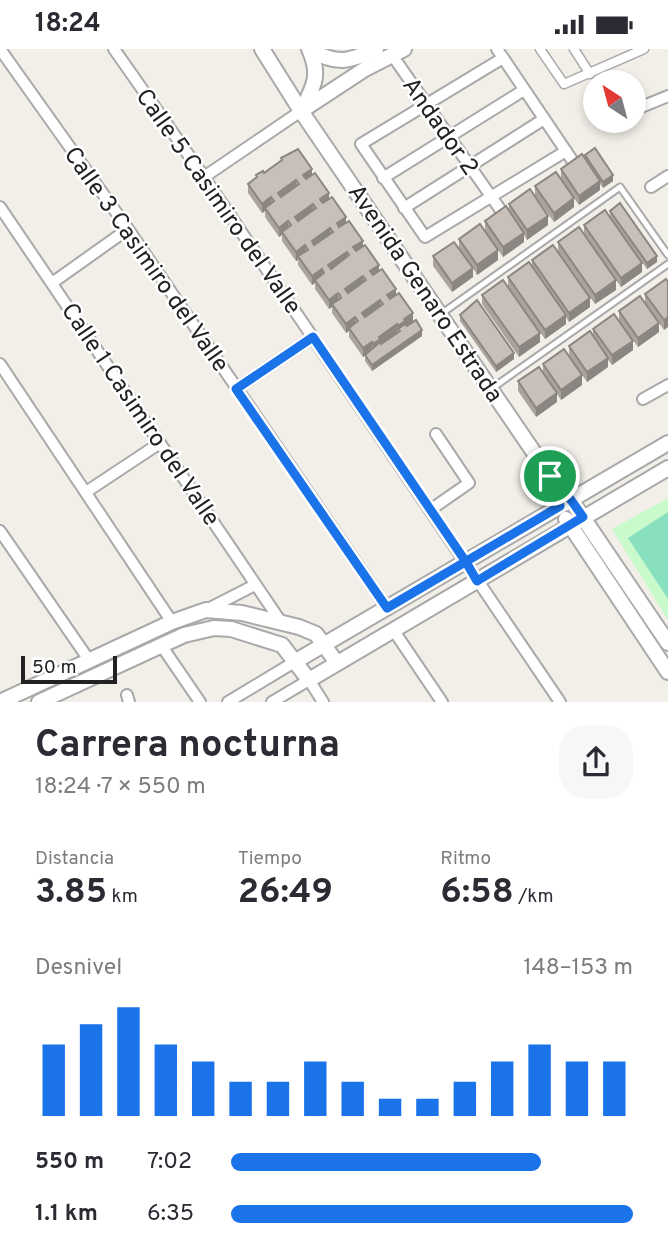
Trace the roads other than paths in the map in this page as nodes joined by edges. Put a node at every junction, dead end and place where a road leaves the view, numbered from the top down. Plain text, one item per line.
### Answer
1 (0, 49) edge
2 (114, 49) edge
3 (262, 49) edge
4 (310, 49) edge
5 (376, 49) edge
6 (540, 49) edge
7 (574, 49) edge
8 (620, 49) edge
9 (644, 49) edge
10 (398, 52) edge
11 (500, 53) edge
12 (625, 57) junction
13 (587, 70) edge
14 (598, 70) edge
15 (583, 77) edge
16 (524, 90) junction
17 (668, 96) edge
18 (427, 105) junction
19 (646, 105) edge
20 (301, 111) junction
21 (544, 119) junction
22 (448, 137) junction
23 (566, 151) junction
24 (576, 166) edge
25 (469, 168) junction
26 (668, 176) edge
27 (204, 177) junction
28 (383, 178) junction
29 (652, 187) dead end
30 (490, 196) junction
31 (0, 207) edge
32 (404, 208) junction
33 (502, 212) edge
34 (128, 229) junction
35 (668, 255) edge
36 (668, 264) edge
37 (52, 283) junction
38 (441, 314) junction
39 (313, 337) junction
40 (0, 365) edge
41 (668, 385) edge
42 (236, 389) junction
43 (491, 389) junction
44 (643, 400) dead end
45 (436, 434) dead end
46 (160, 443) junction
47 (668, 443) edge
48 (668, 468) edge
49 (86, 492) junction
50 (566, 503) junction
51 (430, 510) junction
52 (583, 517) junction
53 (569, 525) junction
54 (0, 531) edge
55 (466, 562) junction
56 (477, 581) junction
57 (256, 585) junction
58 (387, 608) junction
59 (206, 610) junction
60 (172, 622) junction
61 (281, 622) junction
62 (394, 631) junction
63 (668, 643) edge
64 (325, 644) junction
65 (161, 645) junction
66 (89, 660) junction
67 (296, 661) junction
68 (337, 663) junction
69 (668, 672) edge
70 (309, 680) junction
71 (2, 698) edge
72 (39, 702) edge
73 (200, 702) edge
74 (228, 702) edge
75 (272, 702) edge
76 (323, 702) edge
77 (442, 702) edge
78 (560, 702) edge

1 - 34 street, Calle 3 Casimiro del Valle
2 - 27 street, Calle 5 Casimiro del Valle
3 - 20 street, Avenida Genaro Estrada
4 - 5 street
4 - 20 street
6 - 15 street
7 - 13 street
8 - 12 street
9 - 12 street
10 - 18 street, Andador 2
10 - 20 street
11 - 16 street
11 - 18 street
12 - 14 street
16 - 21 street
16 - 22 street
17 - 19 street
18 - 22 street, Andador 2
18 - 28 street
20 - 27 street
20 - 38 street, Avenida Genaro Estrada
21 - 23 street
21 - 25 street
22 - 25 street, Andador 2
22 - 28 street
23 - 24 street
23 - 30 street
25 - 30 street, Andador 2
25 - 32 street
26 - 29 street
27 - 39 street, Calle 5 Casimiro del Valle
28 - 32 street
30 - 32 street
30 - 33 street, Andador 2
31 - 37 street, Calle 1 Casimiro del Valle
34 - 37 street
34 - 42 street, Calle 3 Casimiro del Valle
35 - 38 lane
36 - 43 lane
37 - 46 street, Calle 1 Casimiro del Valle
38 - 43 street, Avenida Genaro Estrada
39 - 42 street
39 - 51 street, Calle 5 Casimiro del Valle
40 - 49 street
41 - 44 street
42 - 58 street, Calle 3 Casimiro del Valle
43 - 50 street, Avenida Genaro Estrada
45 - 51 street
46 - 49 street
46 - 57 street, Calle 1 Casimiro del Valle
47 - 50 street
48 - 52 street
49 - 60 street
50 - 52 street, Avenida Genaro Estrada
50 - 53 street, Avenida Genaro Estrada
50 - 55 street
51 - 55 street, Calle 5 Casimiro del Valle
52 - 53 street
52 - 63 street, Avenida Genaro Estrada
53 - 56 street
53 - 69 street, Avenida Genaro Estrada
54 - 66 street
55 - 56 street, Calle 5 Casimiro del Valle
55 - 58 street
56 - 62 street
56 - 78 street, Calle 5 Casimiro del Valle
57 - 59 street
57 - 61 street, Calle 1 Casimiro del Valle
58 - 64 street
59 - 60 street
59 - 61 street
60 - 66 street
61 - 64 street
62 - 68 street
62 - 77 street
64 - 67 street
64 - 68 street
65 - 67 street
65 - 72 street
65 - 73 street
66 - 71 street
67 - 70 street
67 - 74 street
68 - 70 street
70 - 75 street
70 - 76 street

